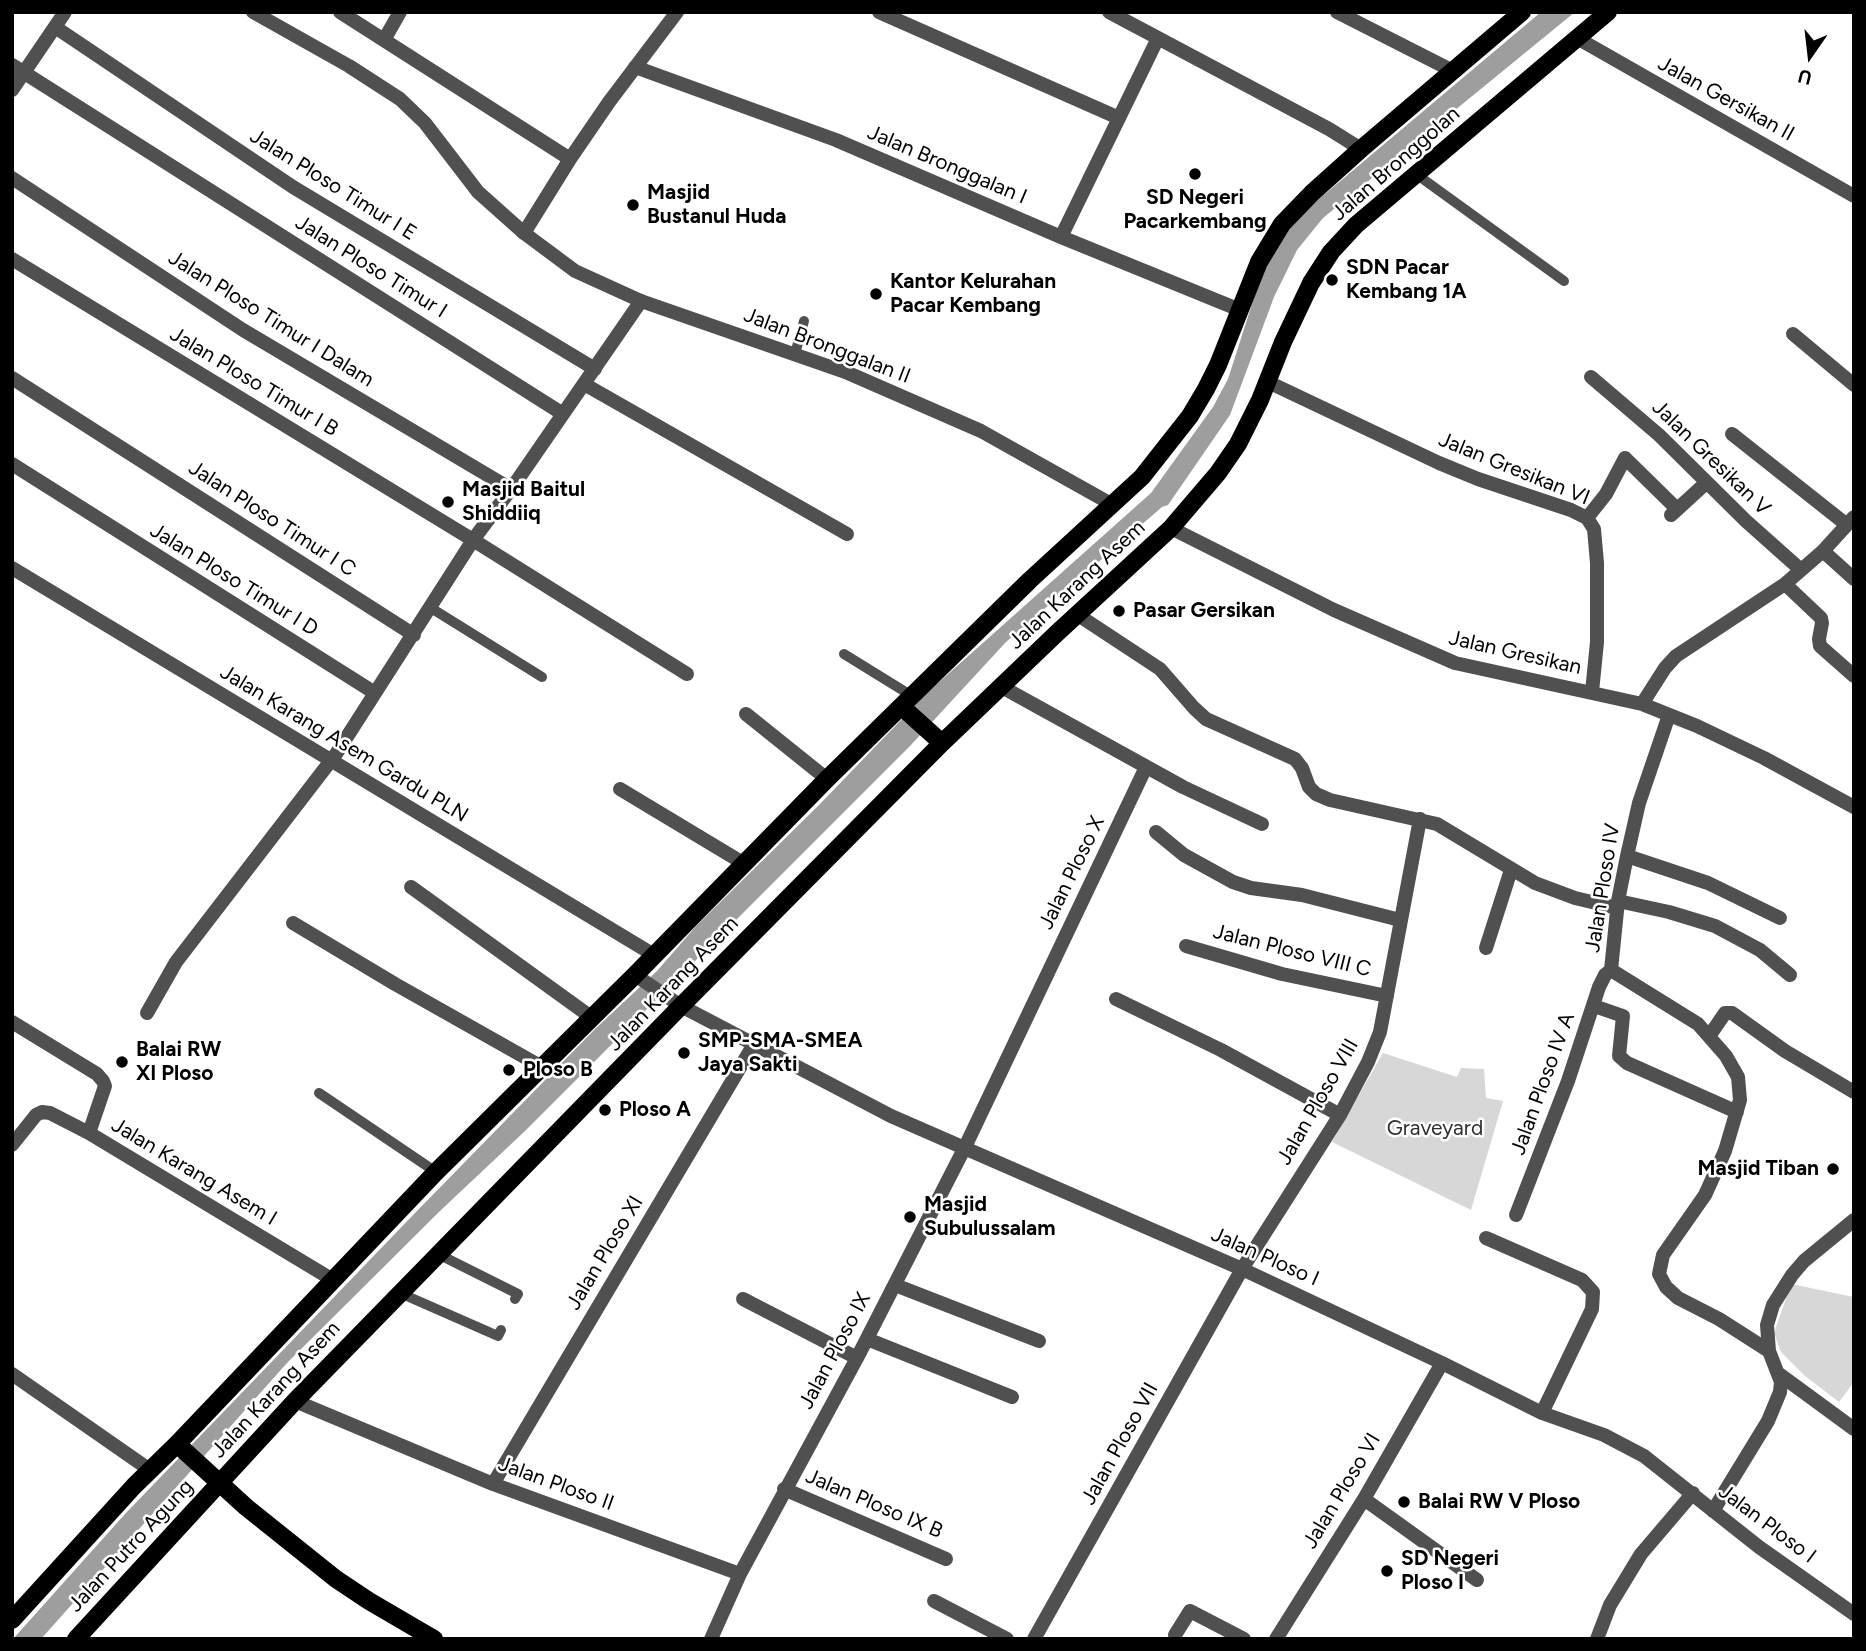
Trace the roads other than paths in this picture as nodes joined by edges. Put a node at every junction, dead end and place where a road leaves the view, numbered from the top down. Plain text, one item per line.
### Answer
1 (65, 12) edge
2 (253, 12) edge
3 (340, 12) edge
4 (400, 12) edge
5 (677, 12) edge
6 (879, 12) edge
7 (1109, 12) edge
8 (1337, 12) edge
9 (1522, 12) edge
10 (1608, 12) edge
11 (55, 27) junction
12 (1157, 38) junction
13 (1577, 38) junction
14 (384, 40) junction
15 (12, 65) edge
16 (635, 67) junction
17 (1451, 70) junction
18 (25, 73) junction
19 (12, 90) edge
20 (1119, 118) junction
21 (1361, 149) junction
22 (570, 159) junction
23 (1416, 174) junction
24 (12, 178) edge
25 (1854, 197) edge
26 (524, 233) junction
27 (1061, 237) junction
28 (12, 259) edge
29 (1564, 281) dead end
30 (641, 301) junction
31 (1240, 310) junction
32 (804, 321) dead end
33 (1793, 334) dead end
34 (795, 354) junction
35 (594, 369) junction
36 (12, 377) edge
37 (1591, 377) dead end
38 (1268, 382) junction
39 (584, 384) junction
40 (1854, 386) edge
41 (563, 414) junction
42 (1732, 435) dead end
43 (12, 464) edge
44 (1706, 483) junction
45 (511, 489) junction
46 (1113, 505) junction
47 (1587, 518) junction
48 (1851, 521) edge
49 (1171, 528) junction
50 (847, 534) dead end
51 (473, 540) junction
52 (1823, 551) junction
53 (12, 568) edge
54 (1801, 570) junction
55 (1854, 579) edge
56 (1785, 584) junction
57 (431, 608) junction
58 (1078, 615) junction
59 (414, 635) junction
60 (844, 654) dead end
61 (687, 674) dead end
62 (1854, 676) edge
63 (542, 677) dead end
64 (1002, 687) junction
65 (1592, 692) junction
66 (375, 693) junction
67 (906, 704) junction
68 (1642, 705) junction
69 (746, 714) dead end
70 (1669, 715) junction
71 (941, 743) junction
72 (331, 759) junction
73 (1146, 768) junction
74 (827, 779) junction
75 (620, 789) dead end
76 (1853, 804) edge
77 (1420, 819) junction
78 (1262, 824) dead end
79 (1156, 832) dead end
80 (1627, 856) junction
81 (743, 863) junction
82 (1511, 870) junction
83 (411, 887) dead end
84 (1618, 905) junction
85 (1780, 918) dead end
86 (1400, 920) junction
87 (293, 923) dead end
88 (1186, 946) dead end
89 (1486, 948) dead end
90 (654, 955) junction
91 (1611, 970) junction
92 (1790, 975) dead end
93 (637, 976) junction
94 (1387, 996) junction
95 (1116, 999) dead end
96 (678, 1004) junction
97 (1594, 1006) junction
98 (147, 1013) dead end
99 (591, 1017) junction
100 (12, 1022) edge
101 (1710, 1035) junction
102 (754, 1044) junction
103 (542, 1067) junction
104 (1854, 1092) edge
105 (320, 1093) dead end
106 (1737, 1112) junction
107 (1340, 1115) junction
108 (89, 1133) junction
109 (12, 1145) edge
110 (965, 1147) junction
111 (436, 1172) junction
112 (1516, 1215) dead end
113 (1854, 1220) edge
114 (1486, 1238) dead end
115 (438, 1254) junction
116 (1242, 1269) junction
117 (333, 1280) junction
118 (895, 1285) junction
119 (400, 1293) junction
120 (515, 1299) dead end
121 (743, 1299) dead end
122 (501, 1330) dead end
123 (866, 1339) junction
124 (1039, 1341) dead end
125 (1769, 1351) junction
126 (857, 1358) junction
127 (1442, 1363) junction
128 (12, 1374) edge
129 (1779, 1374) junction
130 (1012, 1397) dead end
131 (295, 1401) junction
132 (1542, 1413) junction
133 (1854, 1429) edge
134 (179, 1446) junction
135 (150, 1470) junction
136 (217, 1482) junction
137 (493, 1484) junction
138 (784, 1489) junction
139 (1693, 1493) junction
140 (1364, 1499) junction
141 (1713, 1511) junction
142 (946, 1559) dead end
143 (740, 1574) junction
144 (1477, 1580) dead end
145 (934, 1601) dead end
146 (1854, 1614) edge
147 (12, 1620) edge
148 (1175, 1635) dead end
149 (76, 1639) edge
150 (434, 1639) edge
151 (711, 1639) edge
152 (1007, 1639) edge
153 (1034, 1639) edge
154 (1244, 1639) edge
155 (1276, 1639) edge
156 (1597, 1639) edge

1 - 11 street
2 - 26 street, Jalan Bronggalan II
3 - 14 street
4 - 14 street
5 - 16 street
6 - 20 street
7 - 12 street
8 - 17 street
9 - 17 main road, Jalan Bronggolan
10 - 13 main road, Jalan Bronggolan
11 - 18 street
11 - 35 street, Jalan Ploso Timur I E
12 - 20 street
12 - 21 street
13 - 23 main road, Jalan Bronggolan
13 - 25 street, Jalan Gersikan II
14 - 22 street
15 - 18 street, Jalan Ploso Timur I
16 - 22 street
16 - 27 street, Jalan Bronggalan I
17 - 21 main road, Jalan Bronggolan
18 - 19 street
18 - 41 street, Jalan Ploso Timur I
20 - 27 street
21 - 31 main road, Jalan Bronggolan
22 - 26 street
23 - 29 lane
23 - 38 main road, Jalan Bronggolan
24 - 45 street, Jalan Ploso Timur I Dalam
26 - 30 street, Jalan Bronggalan II
27 - 31 street, Jalan Bronggalan I
28 - 51 street, Jalan Ploso Timur I B
30 - 34 street, Jalan Bronggalan II
30 - 35 street
31 - 46 main road, Jalan Bronggolan
32 - 34 lane
33 - 40 street
34 - 46 street, Jalan Bronggalan II
35 - 39 street
36 - 59 street, Jalan Ploso Timur I C
37 - 44 street, Jalan Gresikan V
38 - 47 street, Jalan Gresikan VI
38 - 49 main road, Jalan Bronggolan
39 - 41 street
39 - 50 street
41 - 45 street
42 - 48 street
43 - 66 street, Jalan Ploso Timur I D
44 - 47 street
44 - 54 street, Jalan Gresikan V
45 - 51 street
46 - 67 main road, Jalan Karang Asem
47 - 65 street, Jalan Gresikan VI
48 - 52 street
49 - 58 main road, Jalan Karang Asem
49 - 65 street, Jalan Gresikan
51 - 57 street
51 - 61 street, Jalan Ploso Timur I B
52 - 54 street
52 - 55 street
53 - 72 street, Jalan Karang Asem Gardu PLN
54 - 56 street
56 - 62 street
56 - 68 street
57 - 59 street
57 - 63 lane
58 - 64 main road, Jalan Karang Asem
58 - 77 street
59 - 66 street
60 - 67 lane
64 - 71 main road, Jalan Karang Asem
64 - 73 street
65 - 68 street, Jalan Gresikan
66 - 72 street
67 - 71 main road
67 - 74 main road, Jalan Karang Asem
68 - 70 street, Jalan Gresikan
69 - 74 street
70 - 76 street, Jalan Gresikan
70 - 80 street, Jalan Ploso IV
71 - 96 main road, Jalan Karang Asem
72 - 90 street, Jalan Karang Asem Gardu PLN
72 - 98 street
73 - 78 street
73 - 110 street, Jalan Ploso X
74 - 81 main road, Jalan Karang Asem
75 - 81 street
77 - 82 street
77 - 86 street, Jalan Ploso VIII
79 - 86 street
80 - 84 street, Jalan Ploso IV
80 - 85 street
81 - 90 main road, Jalan Karang Asem
82 - 84 street
82 - 89 street
83 - 99 street
84 - 91 street, Jalan Ploso IV
84 - 92 street
86 - 94 street, Jalan Ploso VIII
87 - 103 street
88 - 94 street, Jalan Ploso VIII C
90 - 93 main road, Jalan Karang Asem
91 - 97 street, Jalan Ploso IV A
91 - 101 street, Jalan Ploso IV
93 - 96 street, Jalan Ploso I
93 - 99 main road, Jalan Karang Asem
94 - 107 street, Jalan Ploso VIII
95 - 107 street
96 - 102 street, Jalan Ploso I
96 - 115 main road, Jalan Karang Asem
97 - 106 street
97 - 112 street, Jalan Ploso IV A
99 - 103 main road, Jalan Karang Asem
100 - 108 street, Jalan Karang Asem I
101 - 104 street
101 - 106 street, Jalan Ploso IV
102 - 110 street, Jalan Ploso I
102 - 137 street, Jalan Ploso XI
103 - 111 main road, Jalan Karang Asem
105 - 111 lane
106 - 125 street, Jalan Ploso IV
107 - 116 street, Jalan Ploso VIII
108 - 109 street
108 - 117 street, Jalan Karang Asem I
110 - 116 street, Jalan Ploso I
110 - 118 street, Jalan Ploso IX
111 - 117 main road, Jalan Karang Asem
113 - 125 street
114 - 132 street
115 - 119 main road, Jalan Karang Asem
115 - 120 lane
116 - 127 street, Jalan Ploso I
116 - 153 street, Jalan Ploso VII
117 - 134 main road, Jalan Karang Asem
118 - 123 street, Jalan Ploso IX
118 - 124 street
119 - 122 lane
119 - 131 main road, Jalan Karang Asem
121 - 126 street
123 - 126 street, Jalan Ploso IX
123 - 130 street
125 - 129 street
126 - 138 street, Jalan Ploso IX
127 - 132 street, Jalan Ploso I
127 - 140 street, Jalan Ploso VI
128 - 135 street
129 - 133 street
129 - 141 street
131 - 136 main road, Jalan Karang Asem
131 - 137 street, Jalan Ploso II
132 - 139 street, Jalan Ploso I
134 - 135 main road, Jalan Putro Agung
134 - 136 main road
135 - 147 main road, Jalan Putro Agung
136 - 149 main road, Jalan Putro Agung
136 - 150 main road
137 - 143 street, Jalan Ploso II
138 - 142 street, Jalan Ploso IX B
138 - 143 street, Jalan Ploso IX
139 - 141 street, Jalan Ploso I
139 - 156 street
140 - 144 street
140 - 155 street, Jalan Ploso VI
141 - 146 street, Jalan Ploso I
143 - 151 street
145 - 152 street
148 - 154 street

